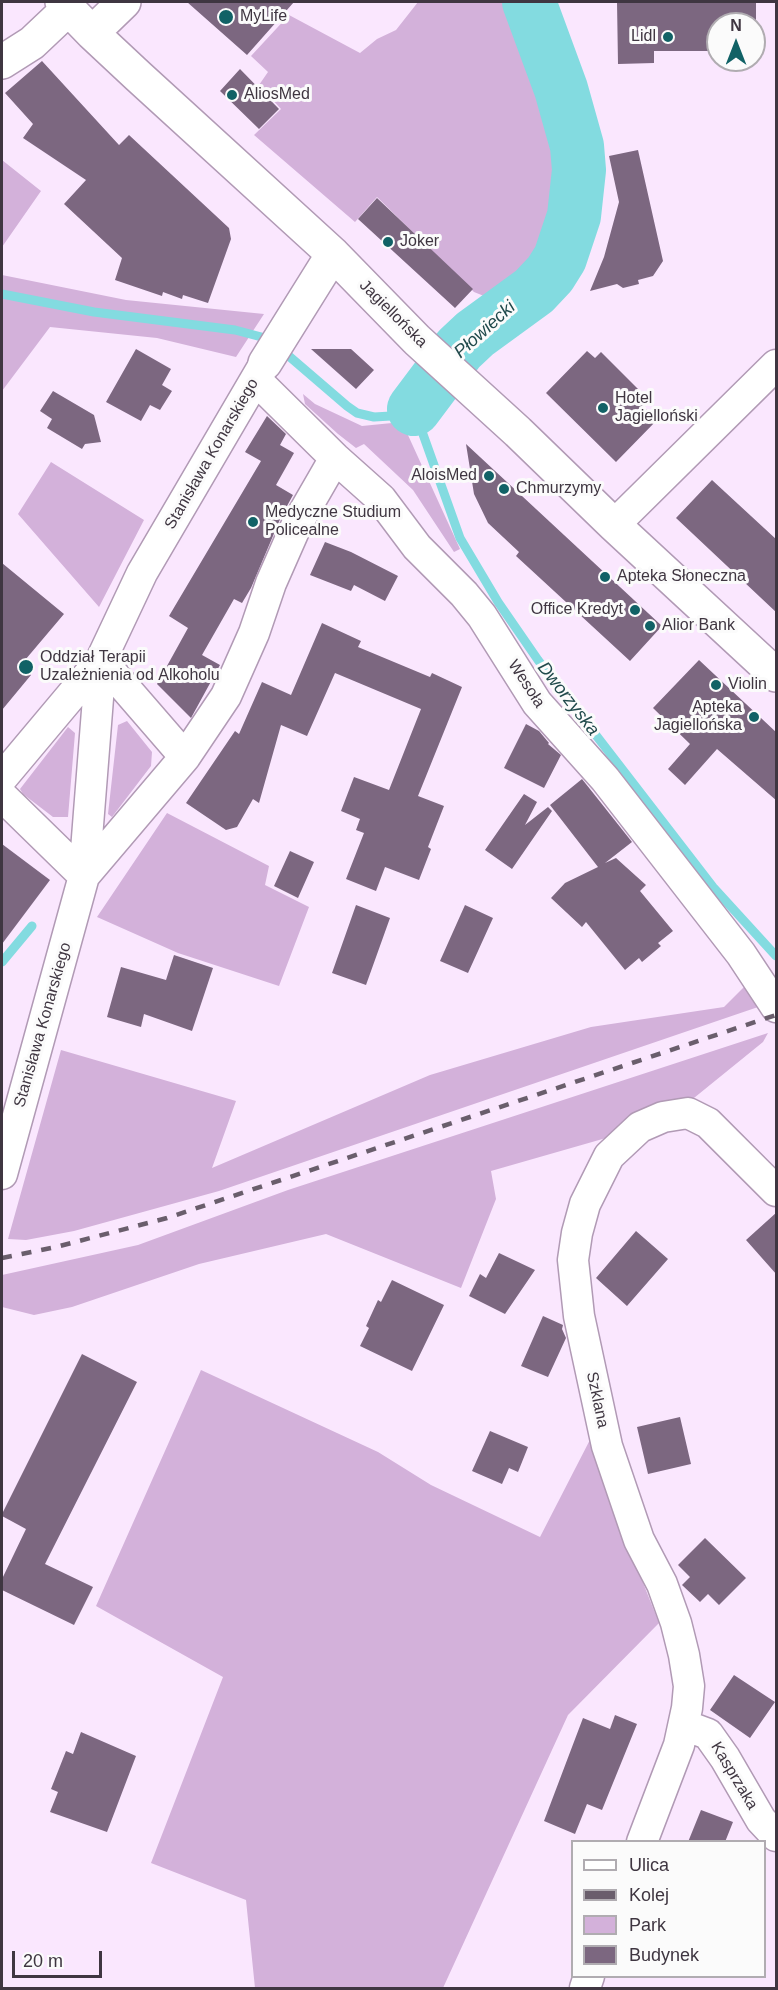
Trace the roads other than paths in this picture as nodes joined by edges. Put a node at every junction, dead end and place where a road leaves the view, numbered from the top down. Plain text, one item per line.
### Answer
1 (124, 2) edge
2 (65, 5) edge
3 (92, 33) junction
4 (2, 62) edge
5 (333, 254) junction
6 (260, 371) junction
7 (773, 374) edge
8 (336, 458) junction
9 (614, 525) junction
10 (101, 660) junction
11 (777, 675) edge
12 (185, 757) junction
13 (2, 778) edge
14 (2, 796) edge
15 (84, 876) junction
16 (777, 1007) edge
17 (2, 1174) edge
18 (777, 1191) edge
19 (684, 1725) junction
20 (777, 1836) edge
21 (643, 1840) edge

1 - 3 street
2 - 3 street, Jagiellońska
2 - 4 street
3 - 5 street, Jagiellońska
5 - 6 street, Stanisława Konarskiego
5 - 9 street, Jagiellońska
6 - 8 street, Wesoła
6 - 10 street, Stanisława Konarskiego
7 - 9 street
8 - 12 street, Stanisława Konarskiego
8 - 16 street, Wesoła
9 - 11 street, Jagiellońska
10 - 12 street
10 - 13 street, Stanisława Konarskiego
10 - 15 street, Stanisława Konarskiego
12 - 15 street, Stanisława Konarskiego
14 - 15 street
15 - 17 street, Stanisława Konarskiego
18 - 19 street, Szklana
19 - 20 street, Kasprzaka
19 - 21 street, Szklana

